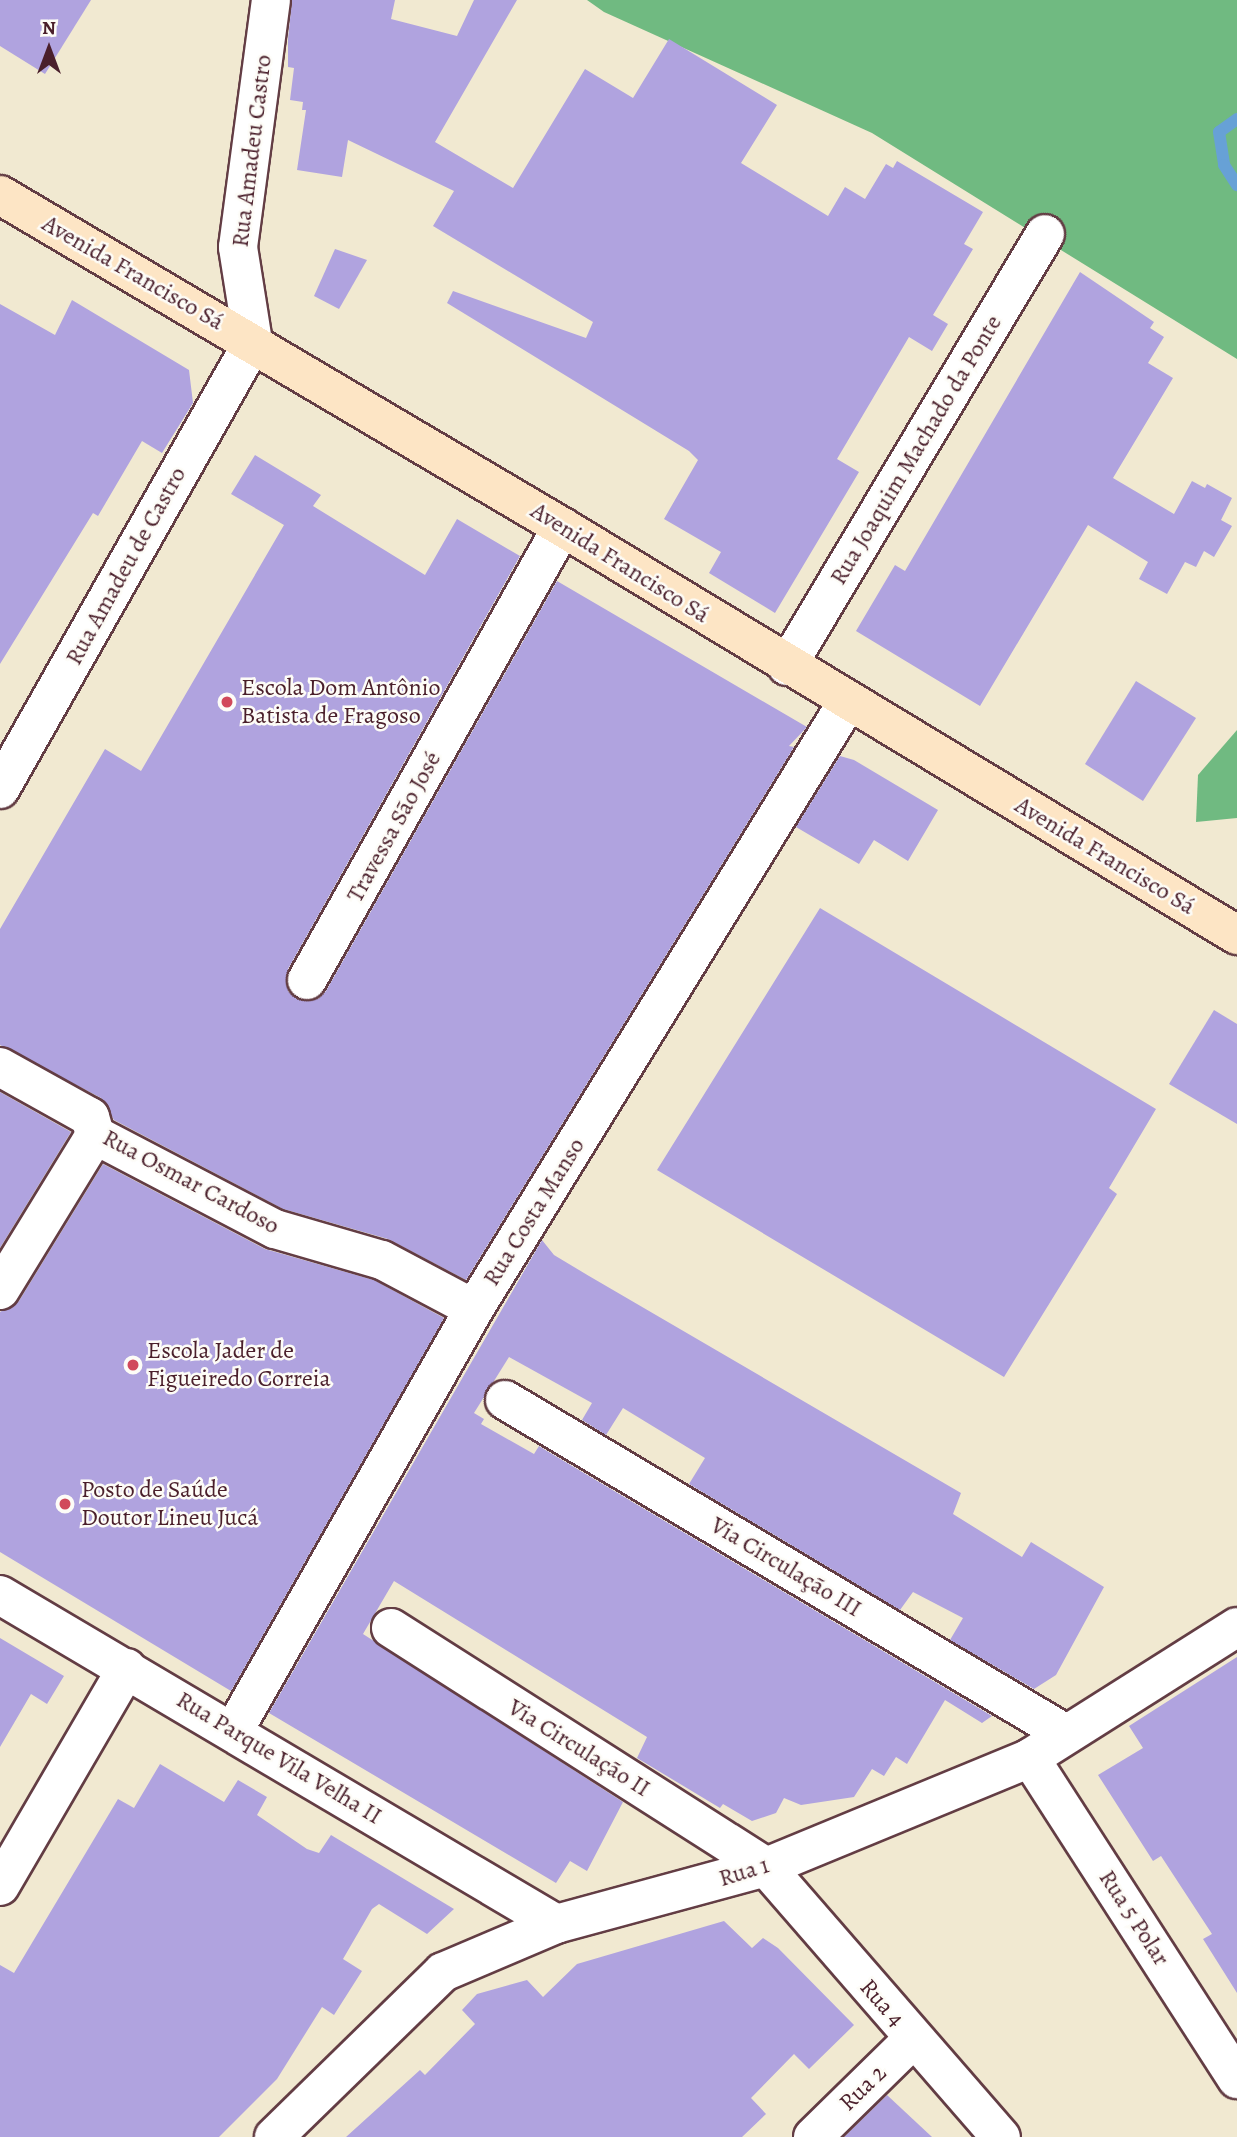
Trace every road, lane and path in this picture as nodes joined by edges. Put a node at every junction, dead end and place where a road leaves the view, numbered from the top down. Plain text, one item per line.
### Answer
1 (271, 0) edge
2 (0, 195) edge
3 (1045, 234) dead end
4 (253, 342) junction
5 (562, 527) junction
6 (787, 666) junction
7 (848, 701) junction
8 (0, 789) edge
9 (1237, 935) edge
10 (307, 980) dead end
11 (0, 1067) edge
12 (95, 1135) junction
13 (2, 1280) edge
14 (474, 1309) junction
15 (505, 1400) dead end
16 (0, 1595) edge
17 (1237, 1626) edge
18 (391, 1629) dead end
19 (127, 1668) junction
20 (234, 1730) junction
21 (1066, 1734) junction
22 (1030, 1758) junction
23 (766, 1867) junction
24 (0, 1886) edge
25 (556, 1924) junction
26 (913, 2039) junction
27 (1237, 2079) edge
28 (274, 2137) edge
29 (813, 2137) edge
30 (1000, 2137) edge

1 - 4 street, Rua Amadeu Castro
2 - 4 main road, Avenida Francisco Sá
3 - 6 street, Rua Joaquim Machado da Ponte
4 - 5 main road, Avenida Francisco Sá
4 - 8 street, Rua Amadeu de Castro
5 - 6 main road, Avenida Francisco Sá
5 - 10 street, Travessa São José
6 - 7 main road, Avenida Francisco Sá
7 - 9 main road, Avenida Francisco Sá
7 - 14 street, Rua Costa Manso
11 - 12 street, Rua Osmar Cardoso
12 - 13 street
12 - 14 street, Rua Osmar Cardoso
14 - 20 street, Rua Costa Manso
15 - 21 street, Via Circulação III
16 - 19 street, Rua Parque Vila Velha II
17 - 21 street, Rua 1
18 - 23 street, Via Circulação II
19 - 20 street, Rua Parque Vila Velha II
19 - 24 street
20 - 25 street, Rua Parque Vila Velha II
21 - 22 street, Rua 1
22 - 23 street, Rua 1
22 - 27 street, Rua 5 Polar
23 - 25 street, Rua 1
23 - 26 street, Rua 4
25 - 28 street, Rua 1
26 - 29 street, Rua 2
26 - 30 street, Rua 4

